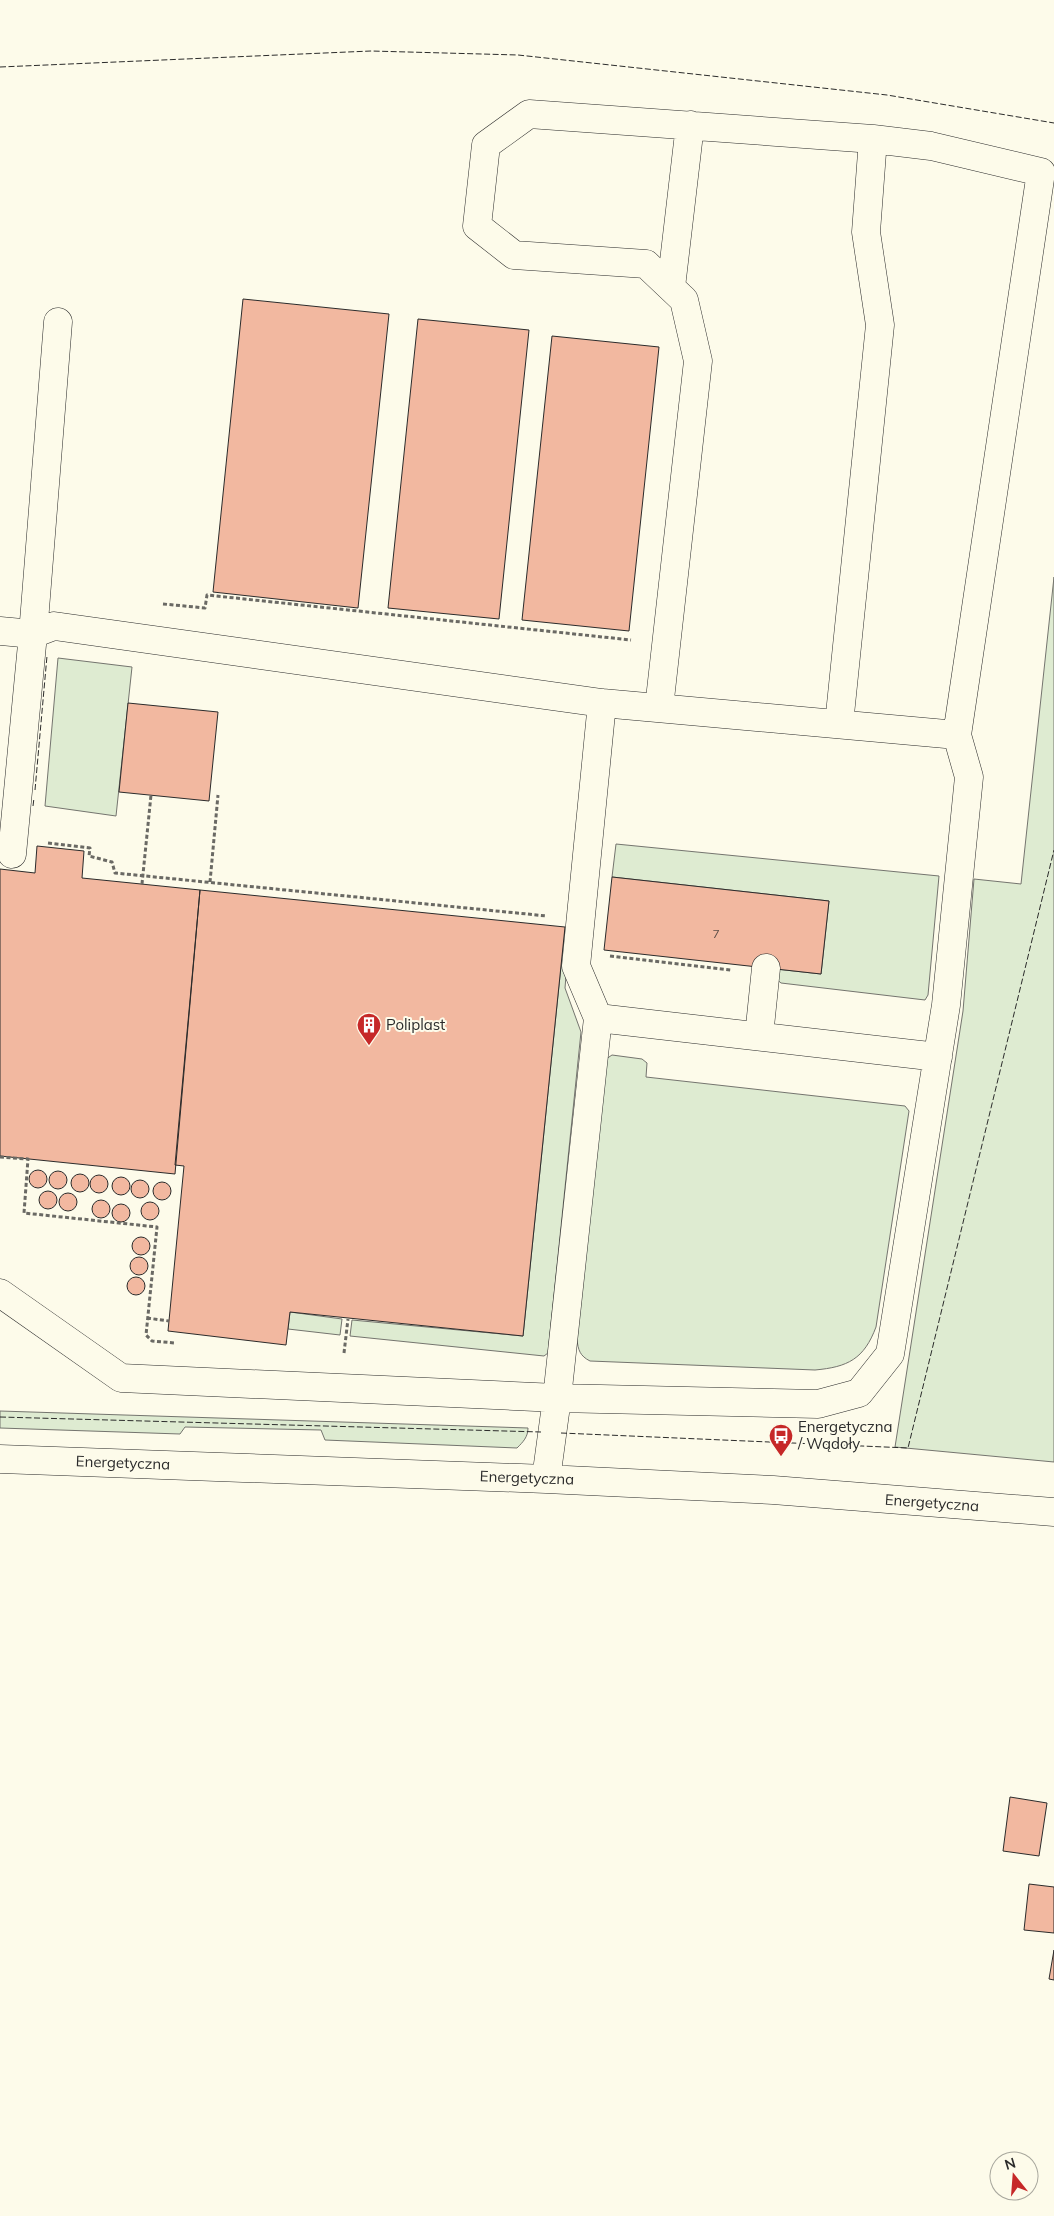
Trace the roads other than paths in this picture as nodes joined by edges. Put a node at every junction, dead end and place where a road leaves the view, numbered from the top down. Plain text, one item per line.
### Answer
1 (690, 126) junction
2 (873, 139) junction
3 (671, 287) junction
4 (58, 322) dead end
5 (0, 631) edge
6 (32, 634) junction
7 (602, 703) junction
8 (659, 708) junction
9 (840, 724) junction
10 (957, 734) junction
11 (12, 854) dead end
12 (766, 968) dead end
13 (598, 1018) junction
14 (759, 1036) junction
15 (938, 1056) junction
16 (0, 1293) edge
17 (557, 1398) junction
18 (0, 1459) edge
19 (546, 1479) junction
20 (1054, 1512) edge

1 - 2 street
1 - 3 street
1 - 3 street
2 - 9 street
2 - 10 street
3 - 8 street
4 - 6 street
5 - 6 street
6 - 7 street
6 - 11 street
7 - 8 street
7 - 13 street
8 - 9 street
9 - 10 street
10 - 15 street
12 - 14 street
13 - 14 street
13 - 17 street
14 - 15 street
15 - 17 street
16 - 17 street
17 - 19 street
18 - 19 street, Energetyczna
19 - 20 street, Energetyczna

